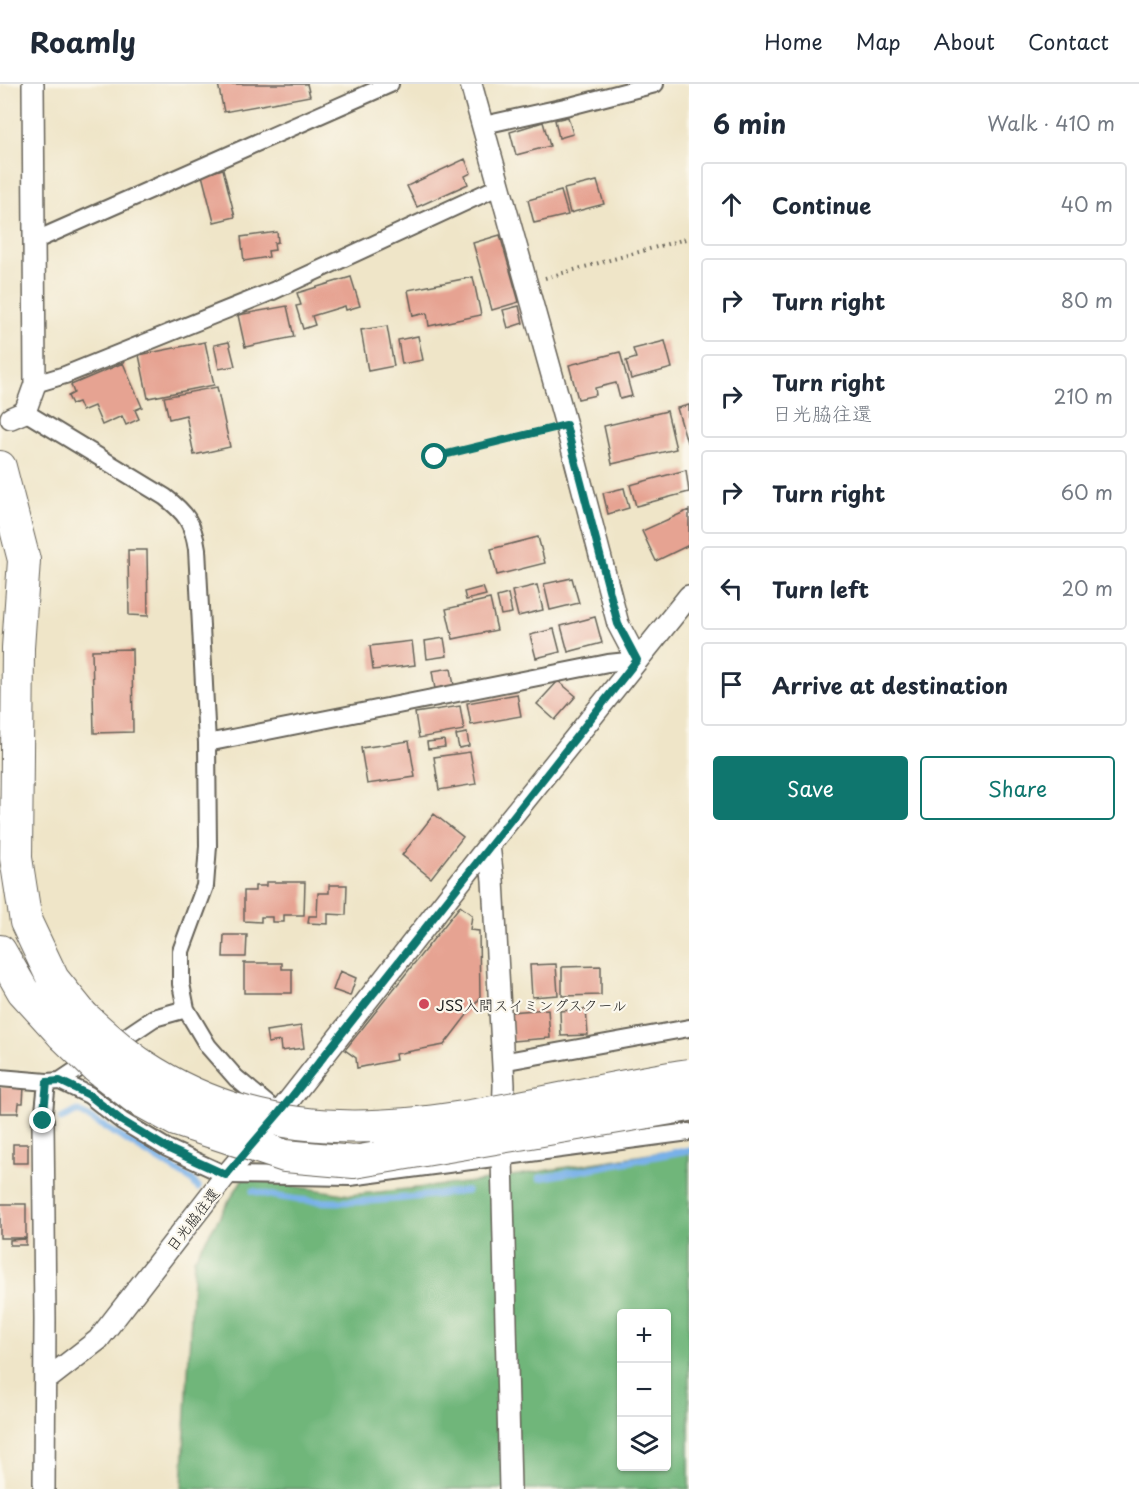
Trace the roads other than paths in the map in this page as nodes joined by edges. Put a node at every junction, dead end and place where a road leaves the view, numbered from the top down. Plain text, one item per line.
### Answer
1 (33, 84) edge
2 (390, 84) edge
3 (471, 84) edge
4 (656, 84) edge
5 (484, 125) junction
6 (500, 186) junction
7 (34, 241) junction
8 (35, 384) junction
9 (18, 415) joint
10 (0, 467) edge
11 (689, 596) edge
12 (637, 660) junction
13 (207, 743) junction
14 (489, 845) junction
15 (0, 951) edge
16 (186, 1009) junction
17 (73, 1026) junction
18 (689, 1028) edge
19 (502, 1062) junction
20 (689, 1067) edge
21 (689, 1075) edge
22 (0, 1078) edge
23 (53, 1082) junction
24 (628, 1083) junction
25 (689, 1105) edge
26 (689, 1110) edge
27 (279, 1113) junction
28 (634, 1114) junction
29 (43, 1121) joint
30 (689, 1132) edge
31 (502, 1157) junction
32 (226, 1175) junction
33 (45, 1381) junction
34 (44, 1489) edge
35 (510, 1489) edge

1 - 7 street
2 - 7 street
3 - 5 street
4 - 5 street
5 - 6 street
6 - 8 street
6 - 12 street
7 - 8 street
8 - 9 street
9 - 13 street
10 - 17 highway
11 - 12 street, 日光脇往還
12 - 13 street
12 - 14 street, 日光脇往還
13 - 16 street
14 - 19 street
14 - 27 street, 日光脇往還
15 - 17 highway
16 - 23 street
16 - 27 street
17 - 24 highway, bridge
17 - 28 highway, bridge
18 - 19 street
19 - 31 street
20 - 24 highway, bridge
21 - 24 highway, bridge
22 - 23 street
23 - 29 street
23 - 32 street
25 - 28 highway, bridge
26 - 28 highway, bridge
27 - 32 street, 日光脇往還
29 - 33 street
30 - 31 street
31 - 32 street
31 - 35 street
32 - 33 street, 日光脇往還
33 - 34 street

